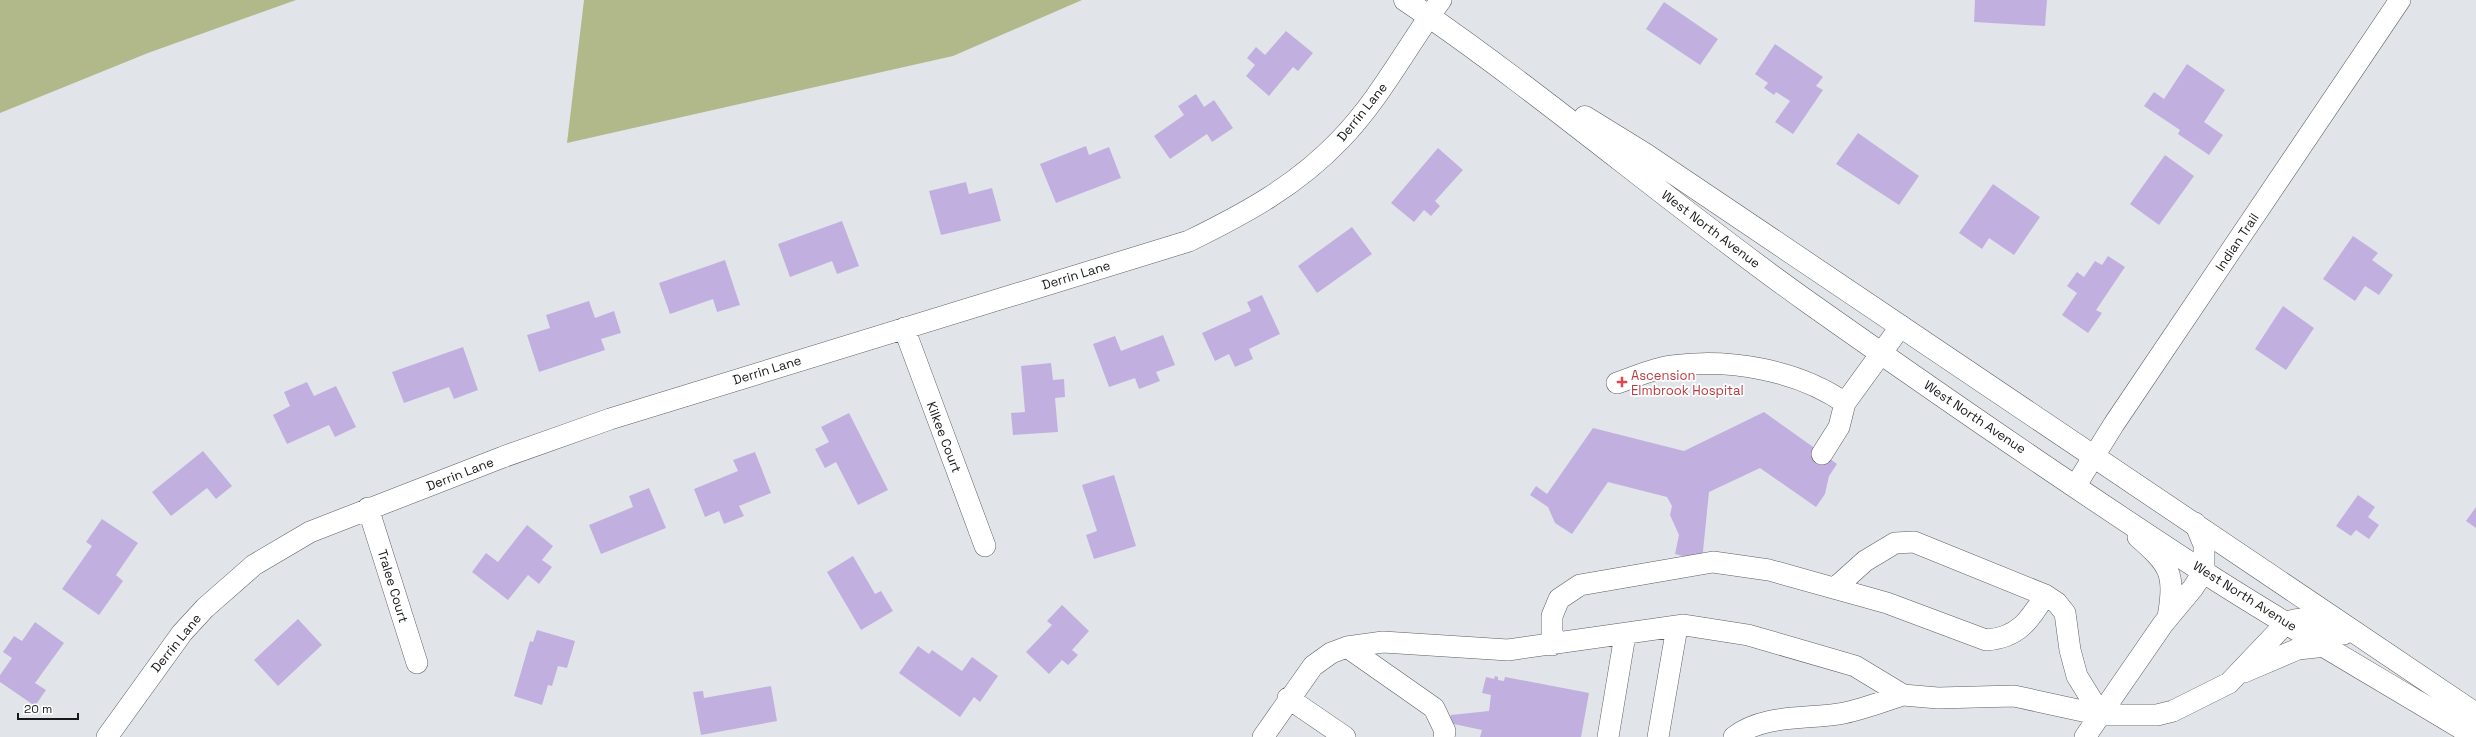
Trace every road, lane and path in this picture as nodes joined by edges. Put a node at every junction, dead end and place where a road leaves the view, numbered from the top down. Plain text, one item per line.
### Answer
1 (1405, 0) edge
2 (2400, 0) edge
3 (1435, 8) edge
4 (1497, 64) junction
5 (1901, 326) junction
6 (904, 328) junction
7 (1882, 354) junction
8 (1617, 383) dead end
9 (1845, 403) junction
10 (1822, 454) dead end
11 (2094, 456) junction
12 (2076, 485) junction
13 (2094, 497) junction
14 (368, 508) junction
15 (2195, 523) junction
16 (985, 546) dead end
17 (2204, 571) junction
18 (1835, 588) junction
19 (2045, 595) junction
20 (2168, 617) junction
21 (2287, 622) junction
22 (1678, 627) junction
23 (1625, 635) junction
24 (1552, 645) junction
25 (2326, 646) junction
26 (1347, 647) junction
27 (417, 663) dead end
28 (2240, 674) junction
29 (1903, 695) junction
30 (2452, 697) junction
31 (1288, 698) junction
32 (2476, 714) edge
33 (2101, 715) junction
34 (107, 737) edge
35 (1263, 737) edge
36 (1345, 737) edge
37 (1444, 737) edge
38 (1608, 737) edge
39 (1658, 737) edge
40 (1734, 737) edge
41 (2085, 737) edge
42 (2476, 737) edge

1 - 3 main road, West North Avenue
2 - 11 street, Indian Trail
3 - 4 main road, West North Avenue
3 - 6 street, Derrin Lane
4 - 5 main road, West North Avenue
4 - 7 main road, West North Avenue
5 - 7 street
5 - 11 main road, West North Avenue
6 - 14 street, Derrin Lane
6 - 16 street, Kilkee Court
7 - 9 street
7 - 12 main road, West North Avenue
8 - 9 street
9 - 10 street
11 - 12 street, Indian Trail
11 - 15 main road, West North Avenue
12 - 13 main road, West North Avenue
13 - 17 main road, West North Avenue
13 - 20 street
14 - 27 street, Tralee Court
14 - 34 street, Derrin Lane
15 - 17 street
15 - 30 main road, West North Avenue
17 - 20 street
17 - 21 main road, West North Avenue
18 - 19 street
18 - 19 street
18 - 24 street
19 - 33 street
20 - 33 street
21 - 25 main road, West North Avenue
21 - 28 street
21 - 30 street
22 - 23 street
22 - 29 street
22 - 39 street
23 - 24 street
23 - 38 street
24 - 26 street
25 - 28 street
25 - 42 main road, West North Avenue
26 - 31 street
26 - 37 street
28 - 33 street
29 - 33 street
29 - 40 street
30 - 32 main road, West North Avenue
31 - 35 street
31 - 36 street
33 - 41 street

